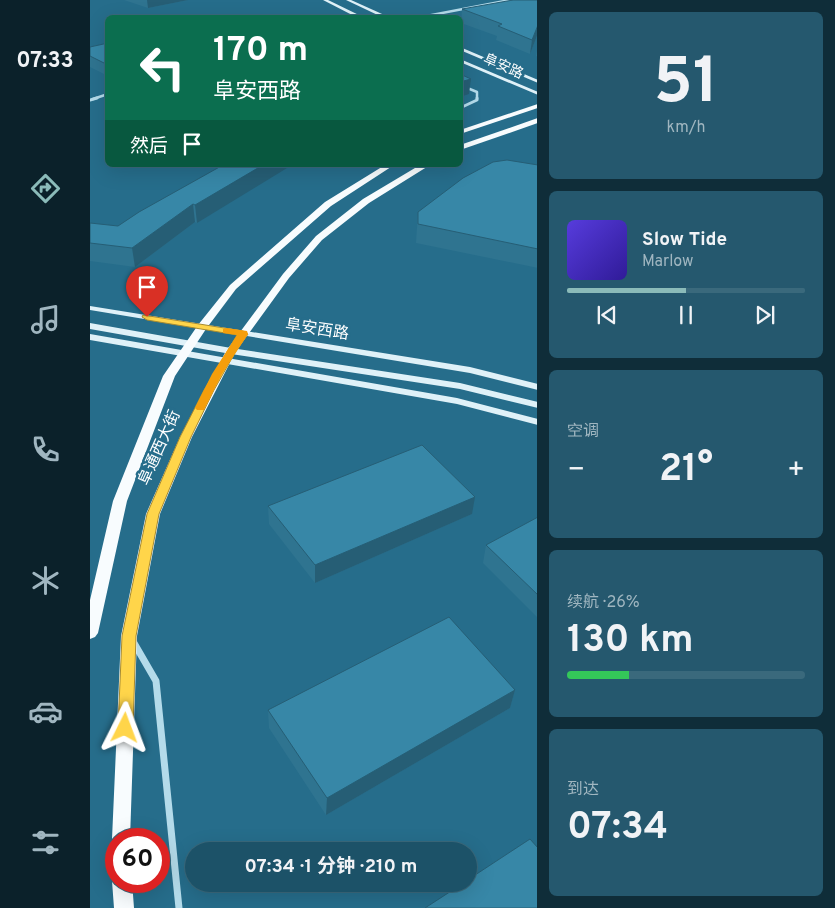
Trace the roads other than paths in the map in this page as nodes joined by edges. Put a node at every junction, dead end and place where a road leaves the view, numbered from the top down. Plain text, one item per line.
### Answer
1 (325, 0) edge
2 (348, 0) edge
3 (510, 0) edge
4 (357, 15) edge
5 (382, 15) edge
6 (432, 15) edge
7 (463, 49) edge
8 (463, 61) edge
9 (537, 82) edge
10 (537, 83) edge
11 (517, 85) junction
12 (463, 86) edge
13 (537, 94) edge
14 (105, 95) edge
15 (90, 100) edge
16 (537, 106) edge
17 (463, 107) edge
18 (537, 120) edge
19 (463, 131) edge
20 (463, 147) edge
21 (387, 167) edge
22 (423, 167) edge
23 (90, 308) edge
24 (90, 326) edge
25 (202, 327) junction
26 (243, 334) junction
27 (90, 338) edge
28 (187, 349) junction
29 (228, 356) junction
30 (537, 388) edge
31 (537, 405) edge
32 (537, 422) edge
33 (90, 633) edge
34 (129, 636) junction
35 (120, 828) edge
36 (123, 893) edge
37 (124, 908) edge
38 (179, 908) edge

1 - 4 main road
2 - 5 main road
3 - 6 street
7 - 9 main road, 阜安路
8 - 11 main road, 阜安路
10 - 11 main road
11 - 13 main road, 阜安路
12 - 17 street
14 - 15 street
16 - 19 main road
18 - 20 main road
21 - 25 main road, 阜通西大街
22 - 26 main road, 阜通西大街
23 - 25 main road, 阜安西路
24 - 28 main road
25 - 26 main road, 阜安西路
25 - 28 main road, 阜通西大街
26 - 29 main road, 阜通西大街
26 - 30 main road, 阜安西路
27 - 28 main road
28 - 29 main road
28 - 33 main road, 阜通西大街
29 - 31 main road, 阜安西路
29 - 32 main road
29 - 34 main road, 阜通西大街
34 - 35 main road, 阜通西大街
34 - 38 street
36 - 37 main road

